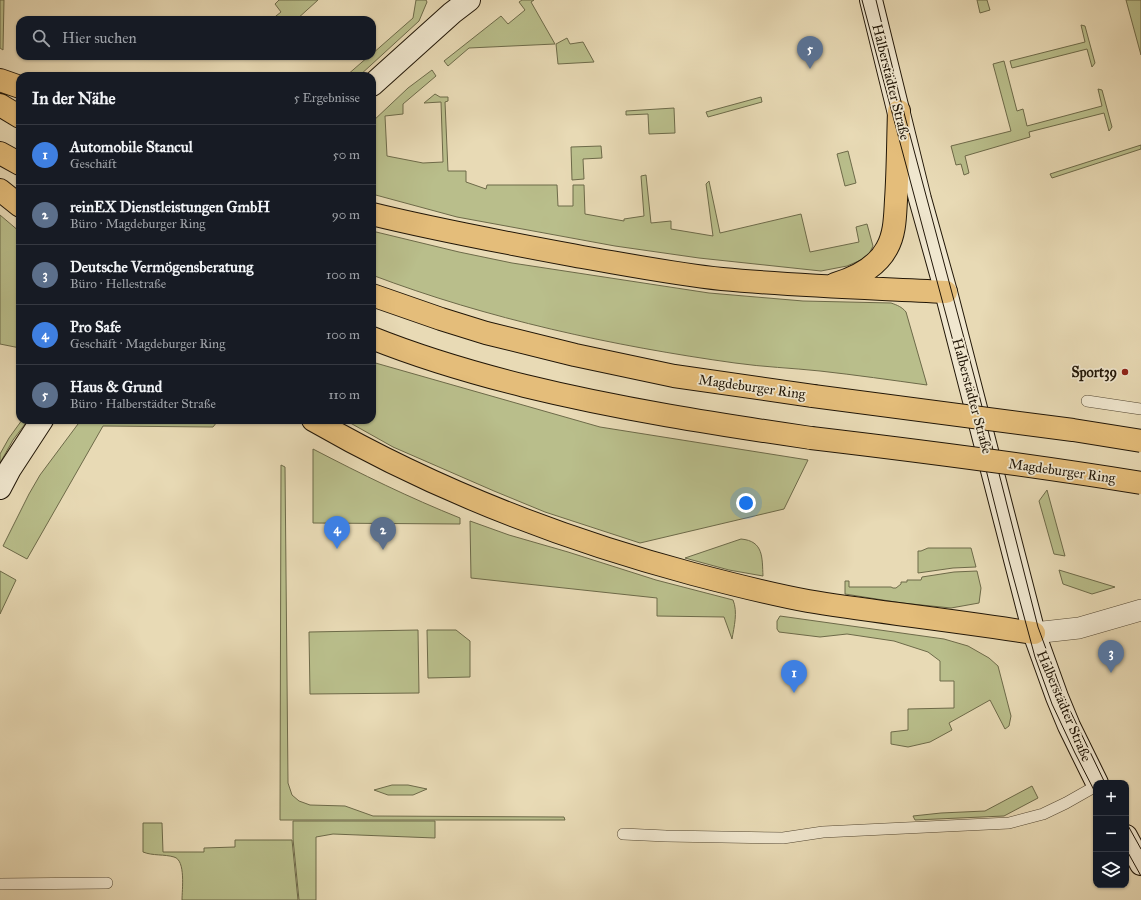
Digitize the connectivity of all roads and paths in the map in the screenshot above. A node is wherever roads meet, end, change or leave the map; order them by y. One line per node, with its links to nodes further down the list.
1 (469, 0): 4 (main road)
2 (871, 0): 7 (main road, Halberstädter Straße)
3 (0, 80): 5 (highway)
4 (376, 81)
5 (16, 86)
6 (0, 105): 8 (highway)
7 (898, 112): 14 (highway); 15 (main road, Halberstädter Straße)
8 (16, 115)
9 (0, 153): 10 (highway)
10 (16, 162)
11 (0, 190): 12 (highway)
12 (16, 203)
13 (376, 215): 14 (highway)
14 (827, 287): 15 (highway)
15 (946, 292): 26 (main road, Halberstädter Straße)
16 (376, 295): 22 (highway, Magdeburger Ring, bridge)
17 (376, 340): 23 (highway, Magdeburger Ring, bridge)
18 (1087, 401): 19 (lane)
19 (1141, 409)
20 (39, 424): 24 (main road)
21 (320, 424): 26 (highway)
22 (1141, 441)
23 (1141, 483)
24 (0, 488)
25 (1141, 610): 26 (street)
26 (1034, 633): 27 (main road, Halberstädter Straße)
27 (1096, 780)
28 (1093, 788): 29 (lane)
29 (624, 834)
30 (1129, 842): 31 (main road)
31 (1141, 864)
32 (0, 884): 33 (lane)
33 (107, 884)

